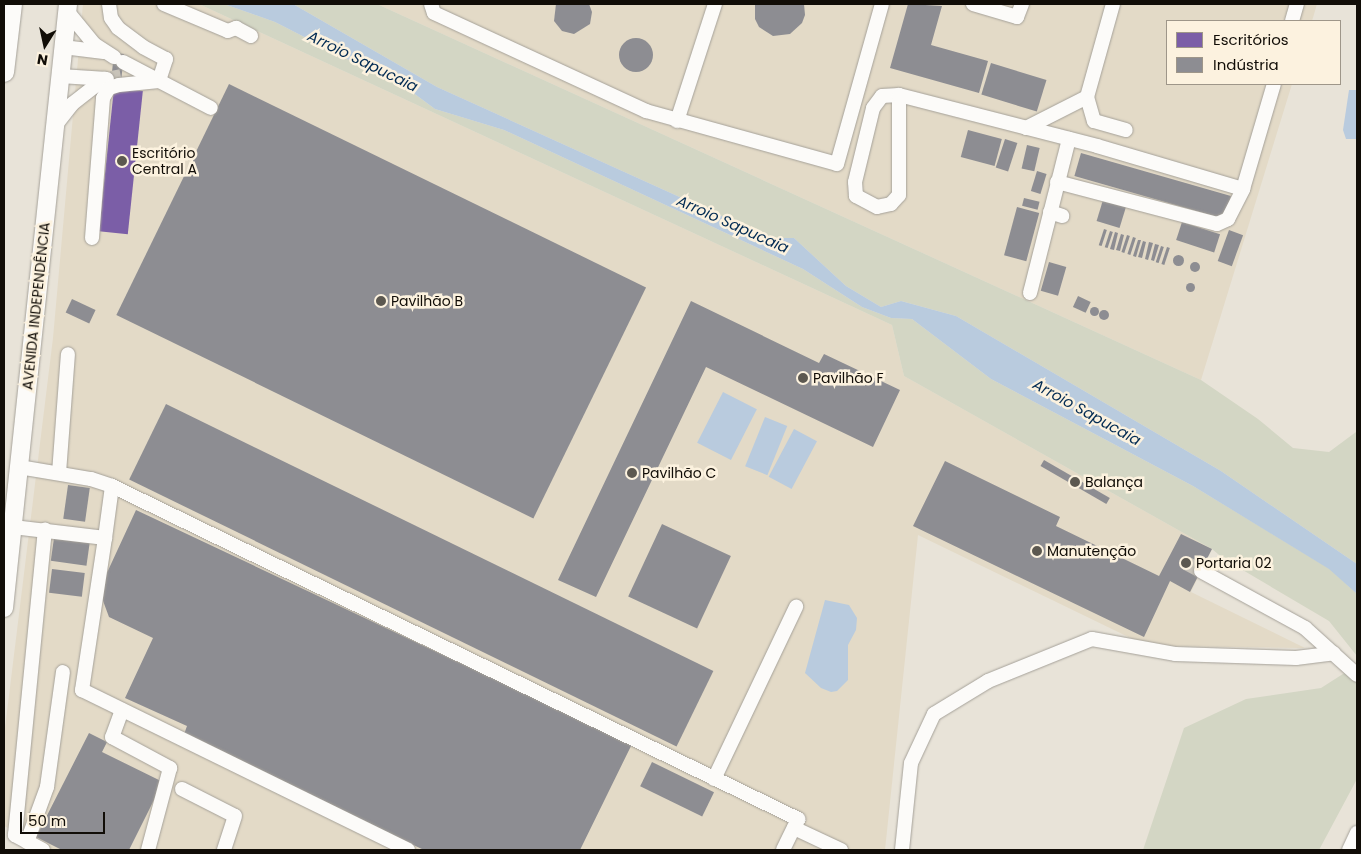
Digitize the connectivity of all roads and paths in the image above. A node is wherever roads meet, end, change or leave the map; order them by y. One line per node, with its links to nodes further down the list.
1 (12, 4): 16 (highway)
2 (109, 4): 18 (street)
3 (164, 4): 13 (street)
4 (431, 4): 23 (street)
5 (715, 4): 23 (street)
6 (882, 4): 23 (street)
7 (973, 4): 8 (street)
8 (1022, 4)
9 (1114, 4): 21 (street)
10 (1297, 4): 12 (street)
11 (68, 7): 14 (main road, AVENIDA INDEPENDÊNCIA); 15 (street)
12 (1292, 20)
13 (251, 36)
14 (63, 47): 15 (street); 17 (main road, AVENIDA INDEPENDÊNCIA)
15 (113, 67): 17 (street); 18 (street); 24 (street)
16 (4, 72)
17 (60, 76): 24 (main road, AVENIDA INDEPENDÊNCIA)
18 (159, 80): 22 (street); 30 (street)
19 (1274, 85): 29 (street)
20 (899, 95): 20 (street); 25 (street)
21 (1088, 97): 25 (street); 26 (street)
22 (211, 108)
23 (677, 122)
24 (54, 126): 33 (main road, AVENIDA INDEPENDÊNCIA)
25 (1026, 128): 27 (street)
26 (1126, 130)
27 (1069, 139): 28 (street); 29 (street)
28 (1057, 182): 29 (street); 31 (street)
29 (1243, 189)
30 (92, 238)
31 (1030, 292)
32 (68, 354): 34 (street)
33 (18, 467): 34 (street); 36 (main road, AVENIDA INDEPENDÊNCIA)
34 (59, 473): 35 (street)
35 (112, 486): 38 (street); 46 (street)
36 (13, 527): 37 (street); 41 (main road, AVENIDA INDEPENDÊNCIA)
37 (45, 529): 38 (street); 50 (street)
38 (105, 538): 45 (street)
39 (1201, 571): 42 (street)
40 (796, 607): 46 (street)
41 (4, 608)
42 (1334, 653): 44 (street); 57 (street)
43 (63, 672): 50 (street)
44 (1357, 675)
45 (122, 710): 52 (street); 54 (street)
46 (714, 779): 48 (street)
47 (182, 789): 53 (street)
48 (794, 828): 55 (street); 56 (street)
49 (1357, 833): 58 (street)
50 (27, 842): 51 (street)
51 (43, 850)
52 (148, 850)
53 (224, 850)
54 (408, 850)
55 (784, 850)
56 (841, 850)
57 (902, 850)
58 (1349, 850)

